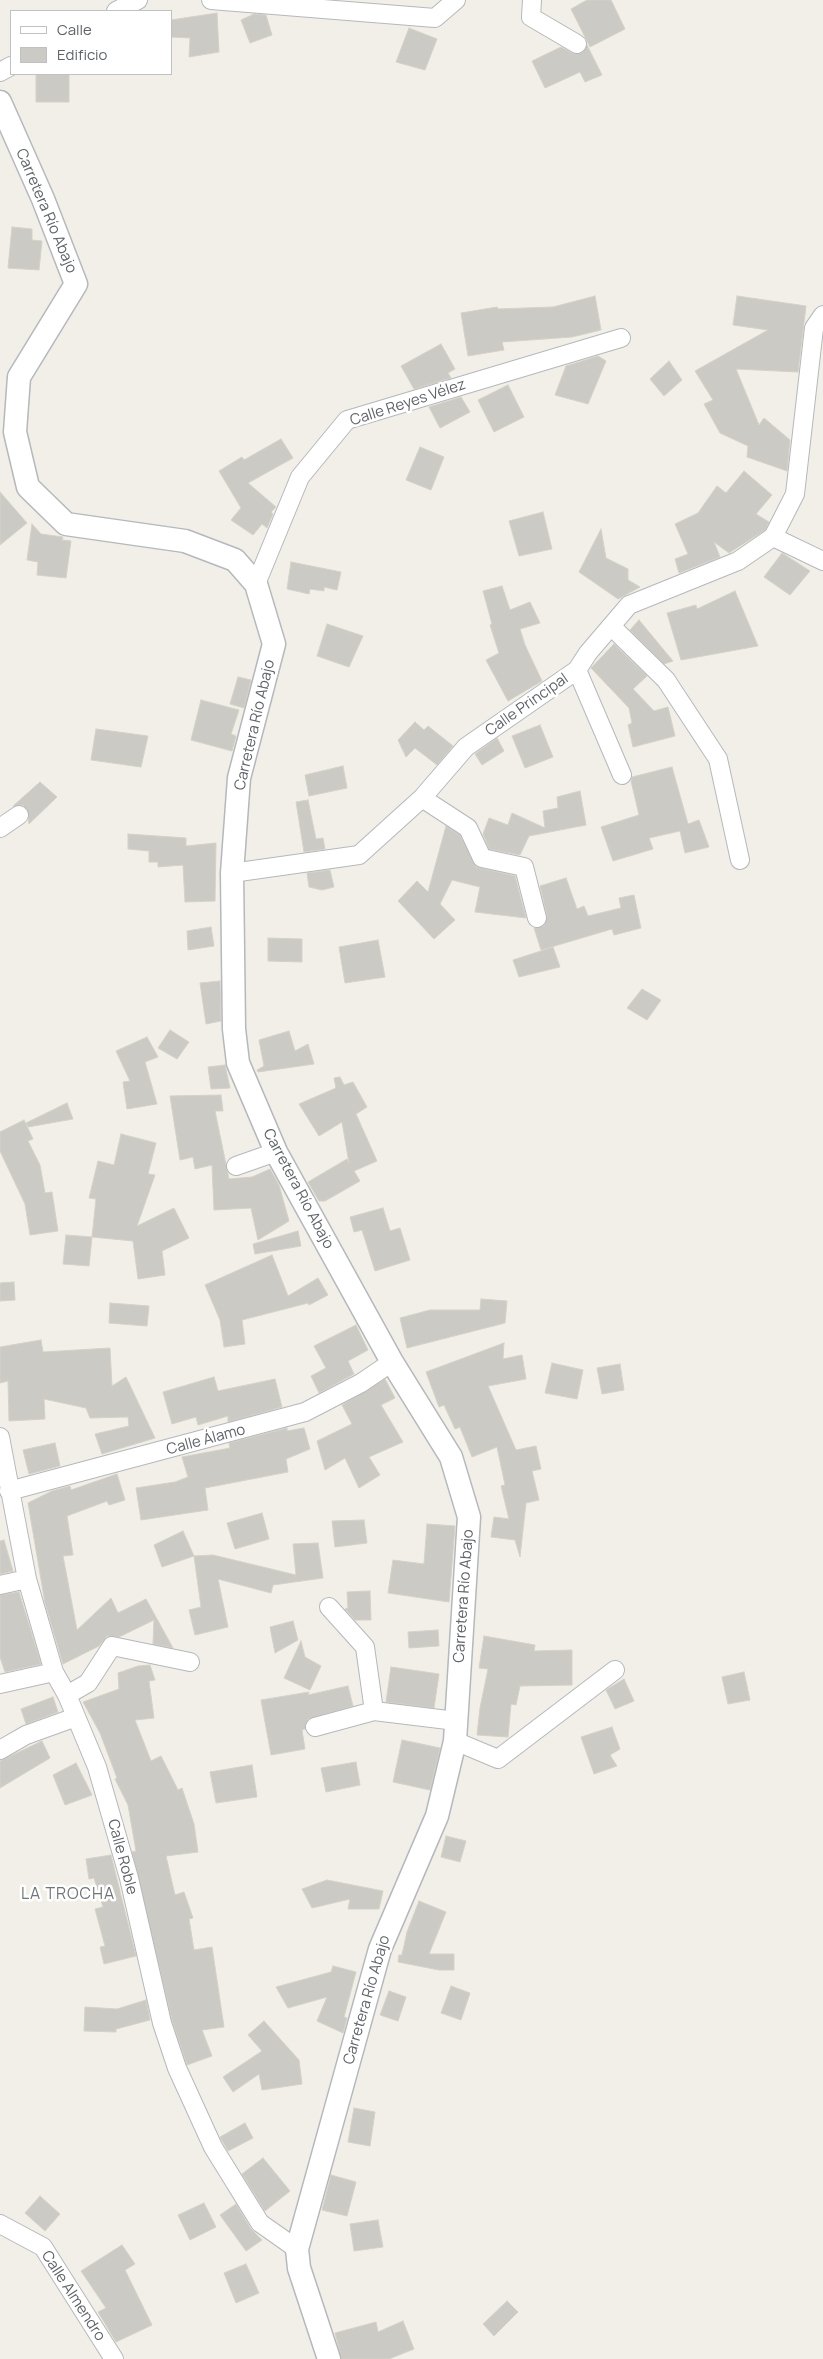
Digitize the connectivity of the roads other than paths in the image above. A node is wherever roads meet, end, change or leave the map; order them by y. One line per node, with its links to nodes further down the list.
1 (138, 0): 5 (street)
2 (211, 0): 3 (street)
3 (456, 0)
4 (532, 0): 6 (street)
5 (118, 10)
6 (577, 44)
7 (1, 110): 12 (street, Carretera Río Abajo)
8 (823, 315): 10 (street, Calle Principal)
9 (621, 338): 12 (street, Calle Reyes Vélez)
10 (773, 536): 11 (street); 13 (street, Calle Principal)
11 (823, 561)
12 (256, 584): 20 (street, Carretera Río Abajo)
13 (612, 626): 14 (street, Calle Principal); 19 (street)
14 (577, 670): 15 (street); 16 (street, Calle Principal)
15 (622, 775)
16 (422, 798): 20 (street, Calle Principal); 21 (street)
17 (19, 815): 18 (street)
18 (0, 828)
19 (740, 860)
20 (232, 873): 22 (street, Carretera Río Abajo)
21 (537, 918)
22 (276, 1152): 23 (street); 24 (street, Carretera Río Abajo)
23 (236, 1166)
24 (392, 1362): 26 (street, Calle Álamo); 38 (street, Carretera Río Abajo)
25 (0, 1437): 26 (street, Calle Roble)
26 (5, 1481): 27 (street, Calle Roble)
27 (27, 1580): 28 (street); 32 (street, Calle Roble)
28 (0, 1585)
29 (329, 1607): 35 (street)
30 (190, 1662): 34 (street)
31 (615, 1670): 38 (street)
32 (54, 1672): 33 (street); 34 (street, Calle Roble)
33 (0, 1684)
34 (67, 1695): 36 (street, Calle Roble)
35 (374, 1711): 37 (street); 38 (street)
36 (76, 1717): 39 (street); 41 (street, Calle Roble)
37 (315, 1727)
38 (455, 1731): 41 (street, Carretera Río Abajo)
39 (0, 1750)
40 (0, 2224): 42 (street, Calle Almendro)
41 (297, 2249): 43 (street, Carretera Río Abajo)
42 (114, 2359)
43 (329, 2359)

